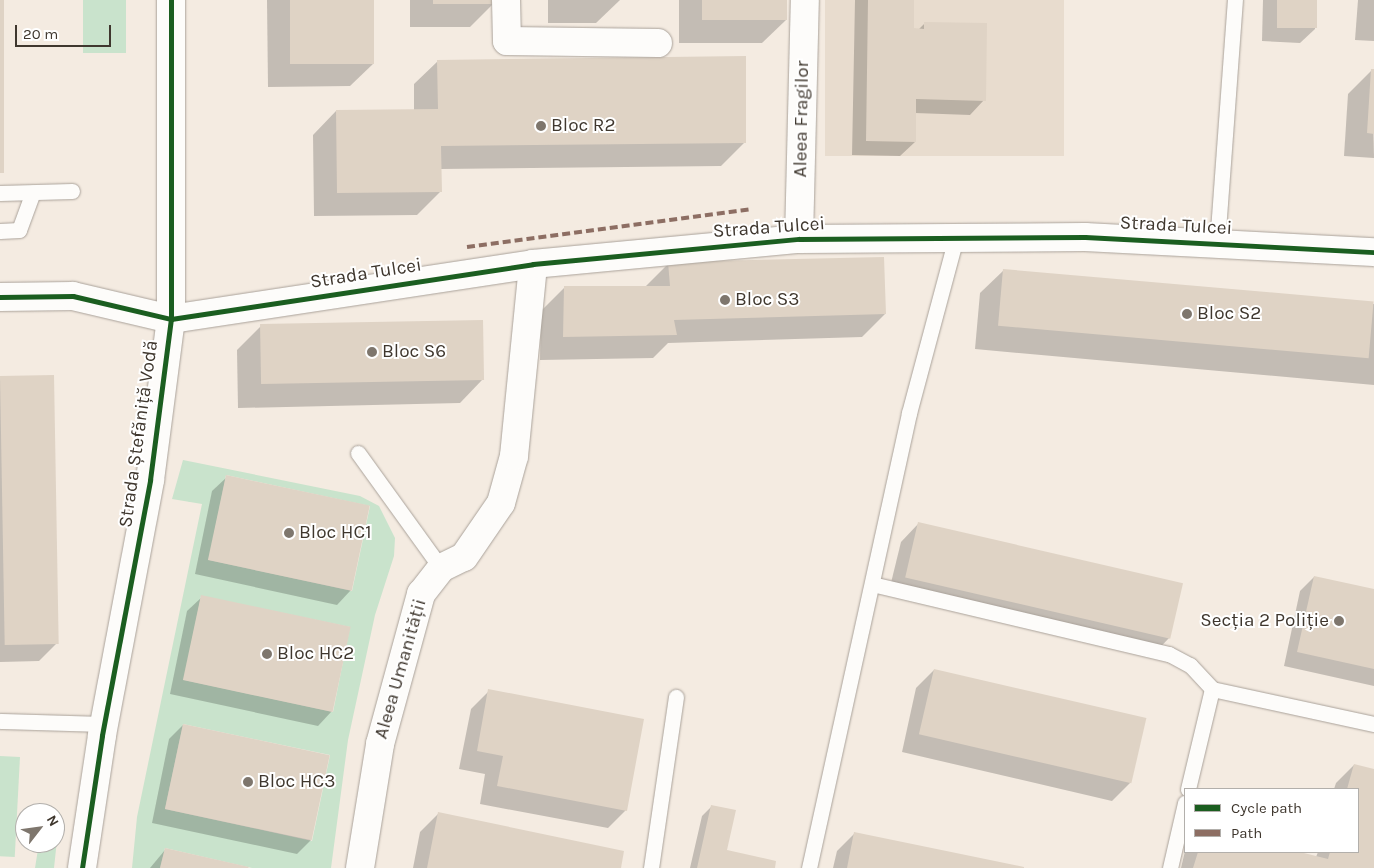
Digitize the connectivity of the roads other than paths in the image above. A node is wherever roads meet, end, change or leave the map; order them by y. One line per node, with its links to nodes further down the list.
1 (171, 0): 16 (street, Strada Ștefăniță Vodă)
2 (506, 0): 5 (street)
3 (805, 0): 11 (street, Aleea Fragilor)
4 (1235, 0): 12 (lane)
5 (658, 44)
6 (72, 191): 7 (lane)
7 (32, 192): 8 (lane); 9 (lane)
8 (0, 193)
9 (0, 231)
10 (956, 237): 11 (street, Strada Tulcei); 12 (street, Strada Tulcei); 19 (lane)
11 (799, 239): 14 (street, Strada Tulcei)
12 (1217, 244): 13 (street, Strada Tulcei)
13 (1374, 252)
14 (533, 264): 16 (street, Strada Tulcei); 18 (street, Aleea Umanității)
15 (0, 297): 16 (street)
16 (171, 319): 23 (street, Strada Ștefăniță Vodă)
17 (358, 453): 18 (lane)
18 (441, 568): 28 (street, Aleea Umanității)
19 (872, 584): 20 (lane); 30 (lane)
20 (1212, 689): 24 (lane); 25 (lane)
21 (676, 697): 29 (lane)
22 (0, 721): 23 (lane)
23 (104, 724): 27 (street, Strada Ștefăniță Vodă)
24 (1374, 724)
25 (1188, 788)
26 (1184, 807): 31 (lane)
27 (82, 868)
28 (360, 868)
29 (651, 868)
30 (808, 868)
31 (1170, 868)

